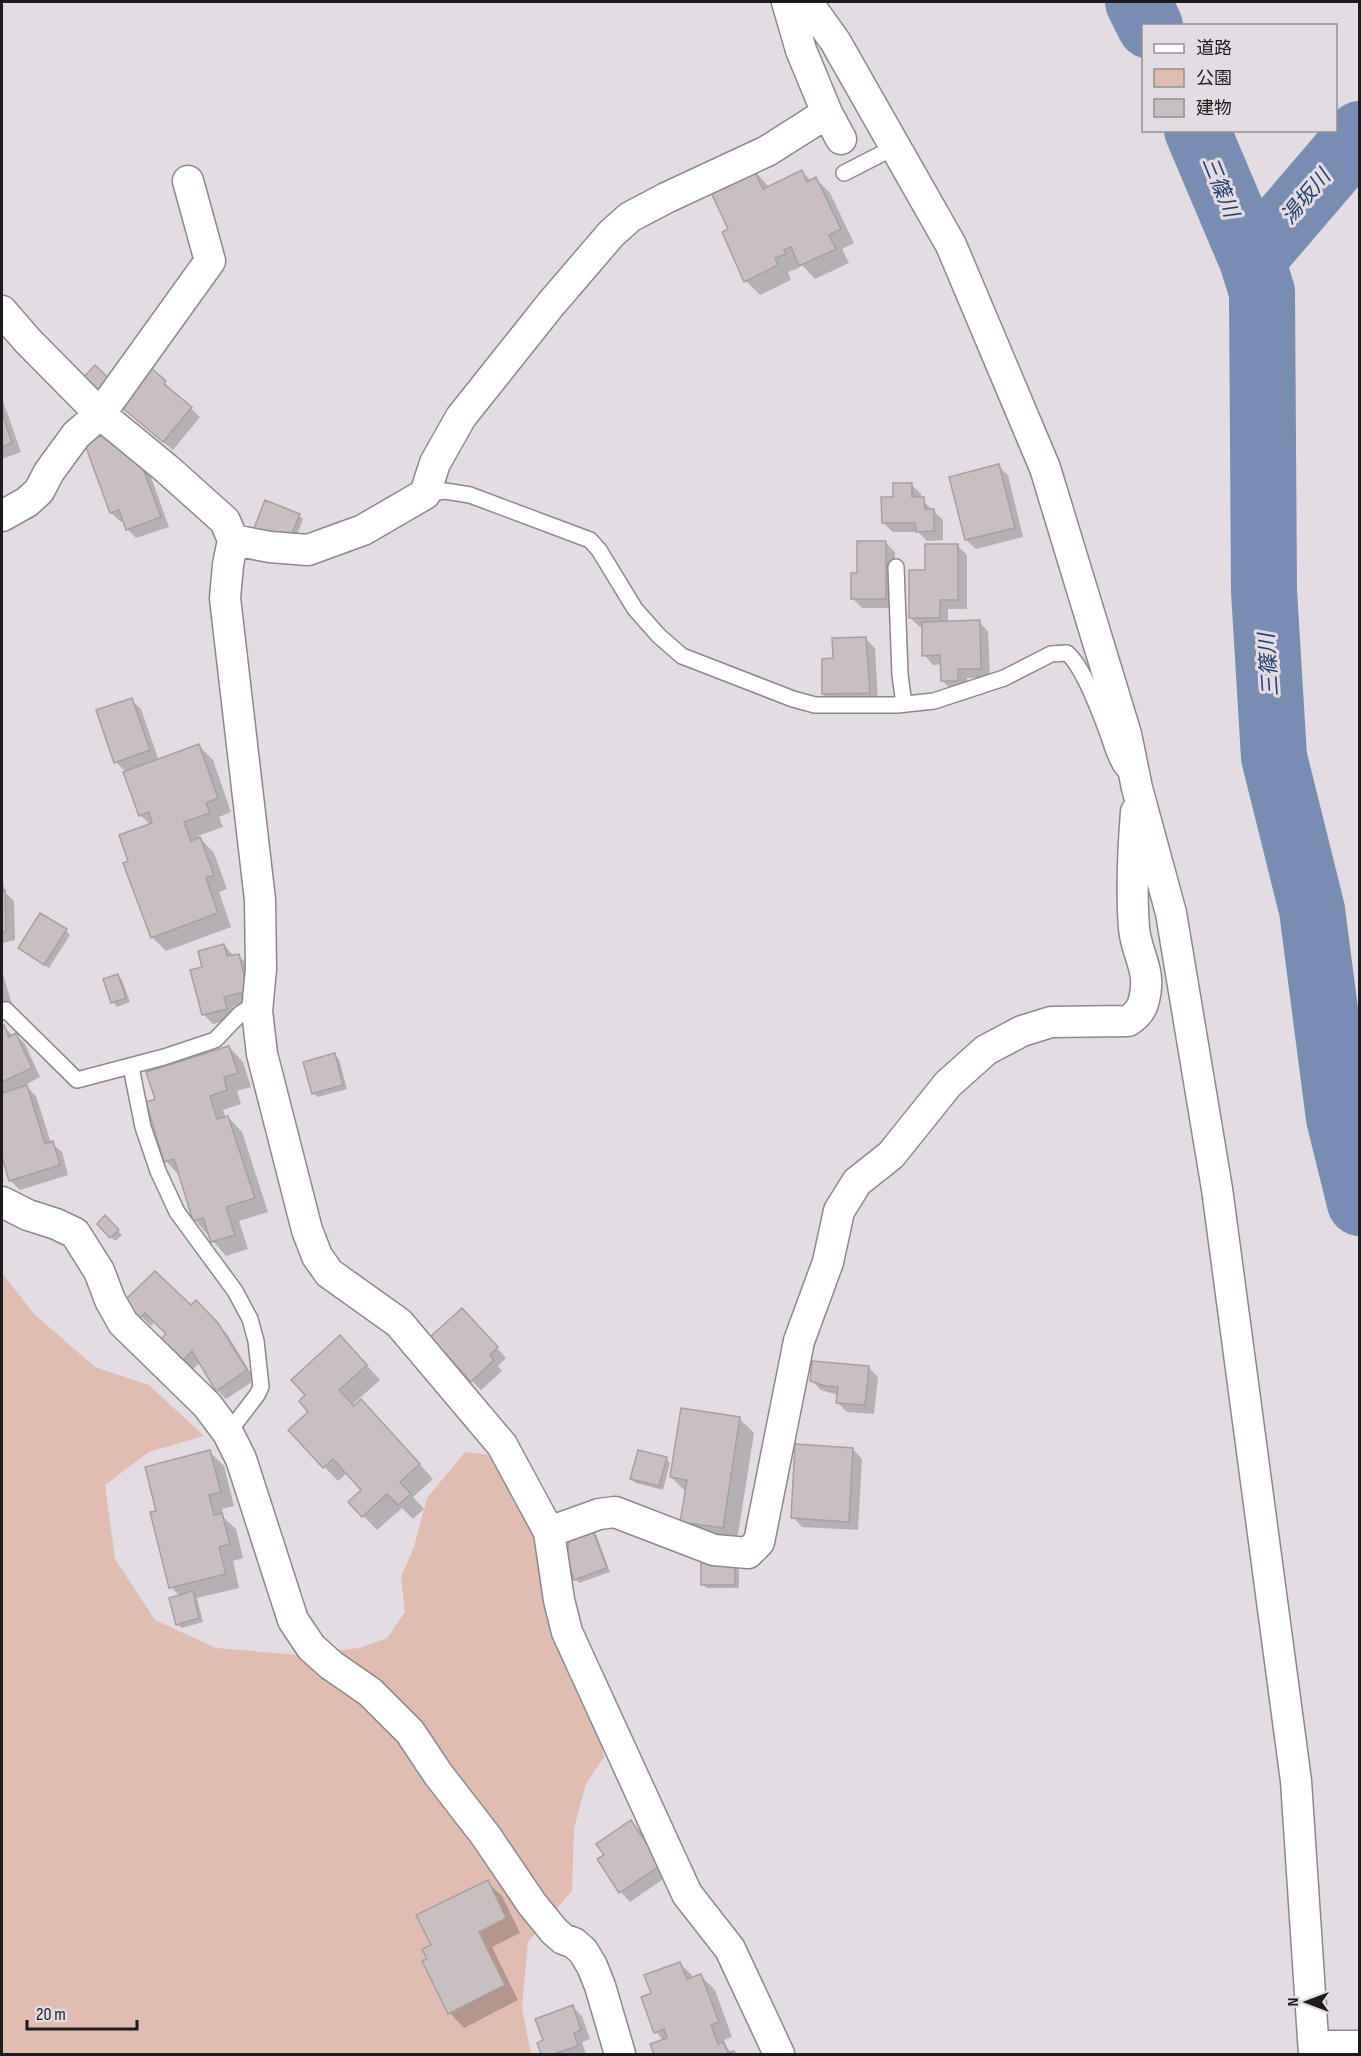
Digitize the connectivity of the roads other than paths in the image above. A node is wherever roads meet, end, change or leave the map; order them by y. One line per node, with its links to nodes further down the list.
1 (787, 2): 3 (street)
2 (807, 2): 5 (street)
3 (827, 112): 4 (street); 10 (street)
4 (841, 139)
5 (895, 147): 6 (lane); 15 (street)
6 (844, 173)
7 (188, 181): 9 (street)
8 (2, 311): 9 (street)
9 (100, 414): 11 (street); 12 (street)
10 (425, 494): 12 (street); 14 (lane)
11 (2, 516)
12 (233, 540): 16 (street)
13 (896, 567): 14 (lane)
14 (904, 704): 15 (lane)
15 (1137, 788): 21 (street); 23 (street)
16 (258, 1003): 18 (lane); 21 (street)
17 (2, 1012): 18 (lane)
18 (131, 1067): 20 (lane)
19 (2, 1202): 20 (street)
20 (228, 1433): 24 (street)
21 (549, 1532): 25 (street)
22 (1359, 2046): 23 (street)
23 (1319, 2049)
24 (620, 2055)
25 (779, 2055)

